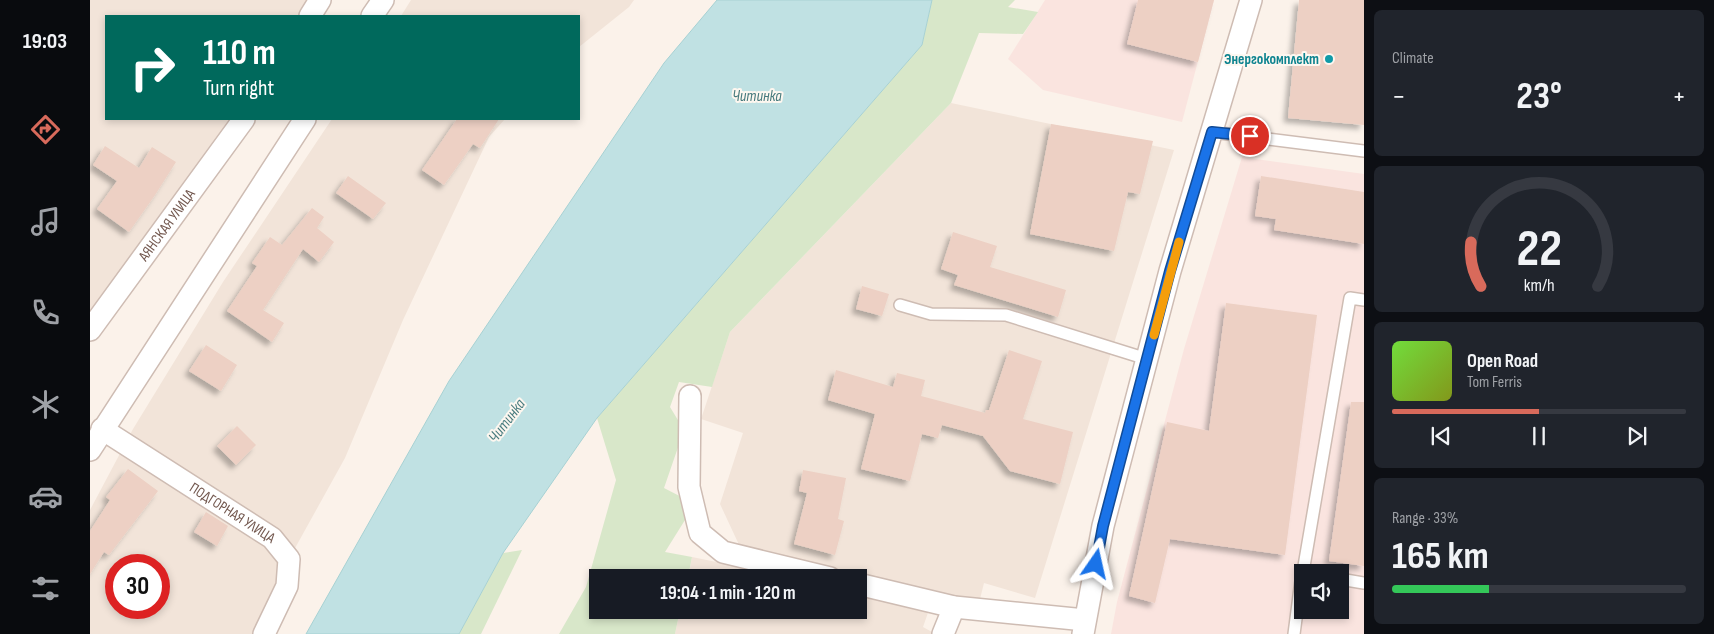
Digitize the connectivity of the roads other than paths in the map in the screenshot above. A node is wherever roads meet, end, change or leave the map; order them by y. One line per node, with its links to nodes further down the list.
1 (320, 0): 4 (street)
2 (383, 0): 5 (street)
3 (1251, 0): 8 (street)
4 (311, 15)
5 (373, 15)
6 (243, 120): 12 (street, АЯНСКАЯ УЛИЦА)
7 (304, 120): 15 (street)
8 (1212, 132): 9 (lane); 13 (street)
9 (1364, 151)
10 (1364, 300): 17 (lane)
11 (900, 304): 13 (lane)
12 (90, 330)
13 (1147, 359): 24 (street)
14 (690, 396): 18 (street)
15 (102, 429): 16 (street); 25 (street, ПОДГОРНАЯ УЛИЦА)
16 (90, 450)
17 (1304, 564)
18 (793, 569)
19 (1349, 581): 20 (lane)
20 (1363, 583)
21 (867, 586): 22 (street)
22 (954, 607): 24 (street); 26 (street)
23 (1296, 619): 27 (lane)
24 (1084, 627)
25 (264, 634)
26 (943, 634)
27 (1294, 634)

